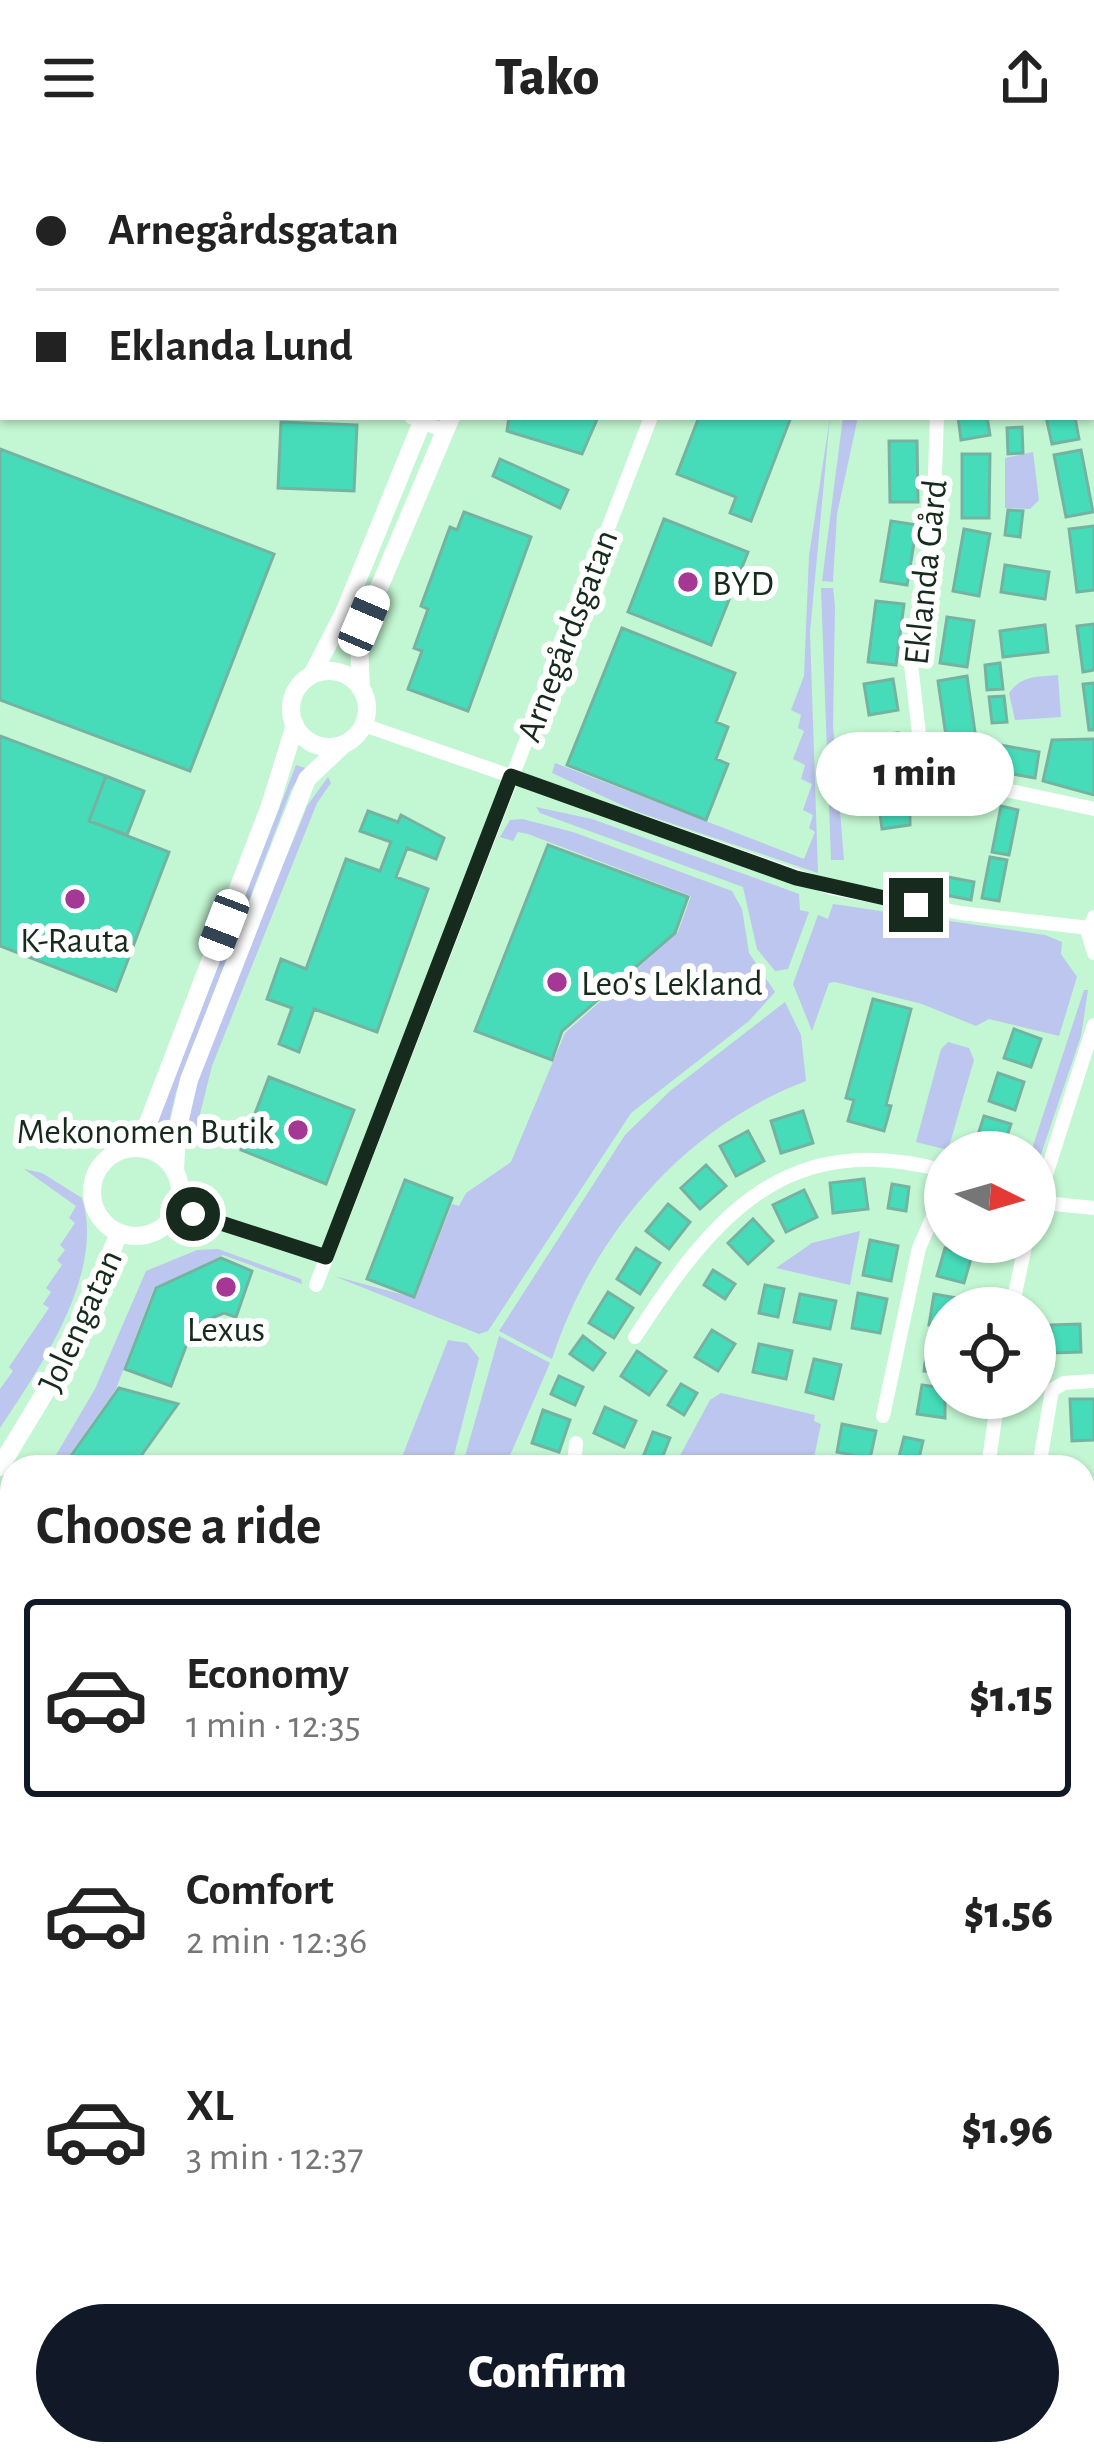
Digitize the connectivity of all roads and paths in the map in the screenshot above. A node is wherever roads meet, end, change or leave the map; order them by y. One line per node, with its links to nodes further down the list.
1 (419, 420): 5 (street)
2 (650, 420): 10 (street, Arnegårdsgatan)
3 (937, 420): 11 (street, Eklanda Gård)
4 (448, 424): 6 (street)
5 (312, 675): 6 (street); 7 (street)
6 (361, 688): 8 (street)
7 (295, 725): 9 (street); 16 (street)
8 (364, 725): 9 (street); 10 (street)
9 (344, 744): 18 (street)
10 (511, 776): 12 (street); 24 (street, Arnegårdsgatan)
11 (1094, 809)
12 (1092, 923): 13 (street)
13 (1094, 953)
14 (1094, 1025): 15 (street)
15 (1056, 1142)
16 (130, 1148): 18 (street); 22 (street)
17 (924, 1165): 26 (street)
18 (175, 1171): 21 (street)
19 (1056, 1205): 20 (street)
20 (1094, 1208)
21 (177, 1209): 22 (street); 24 (street)
22 (119, 1233): 31 (street, Jolengatan)
23 (924, 1237): 28 (street)
24 (326, 1257): 25 (street, Arnegårdsgatan)
25 (316, 1285)
26 (635, 1337)
27 (1094, 1381): 34 (street)
28 (883, 1415)
29 (995, 1419): 33 (street)
30 (576, 1443): 32 (street)
31 (7, 1455)
32 (575, 1455)
33 (990, 1455)
34 (1041, 1455)

